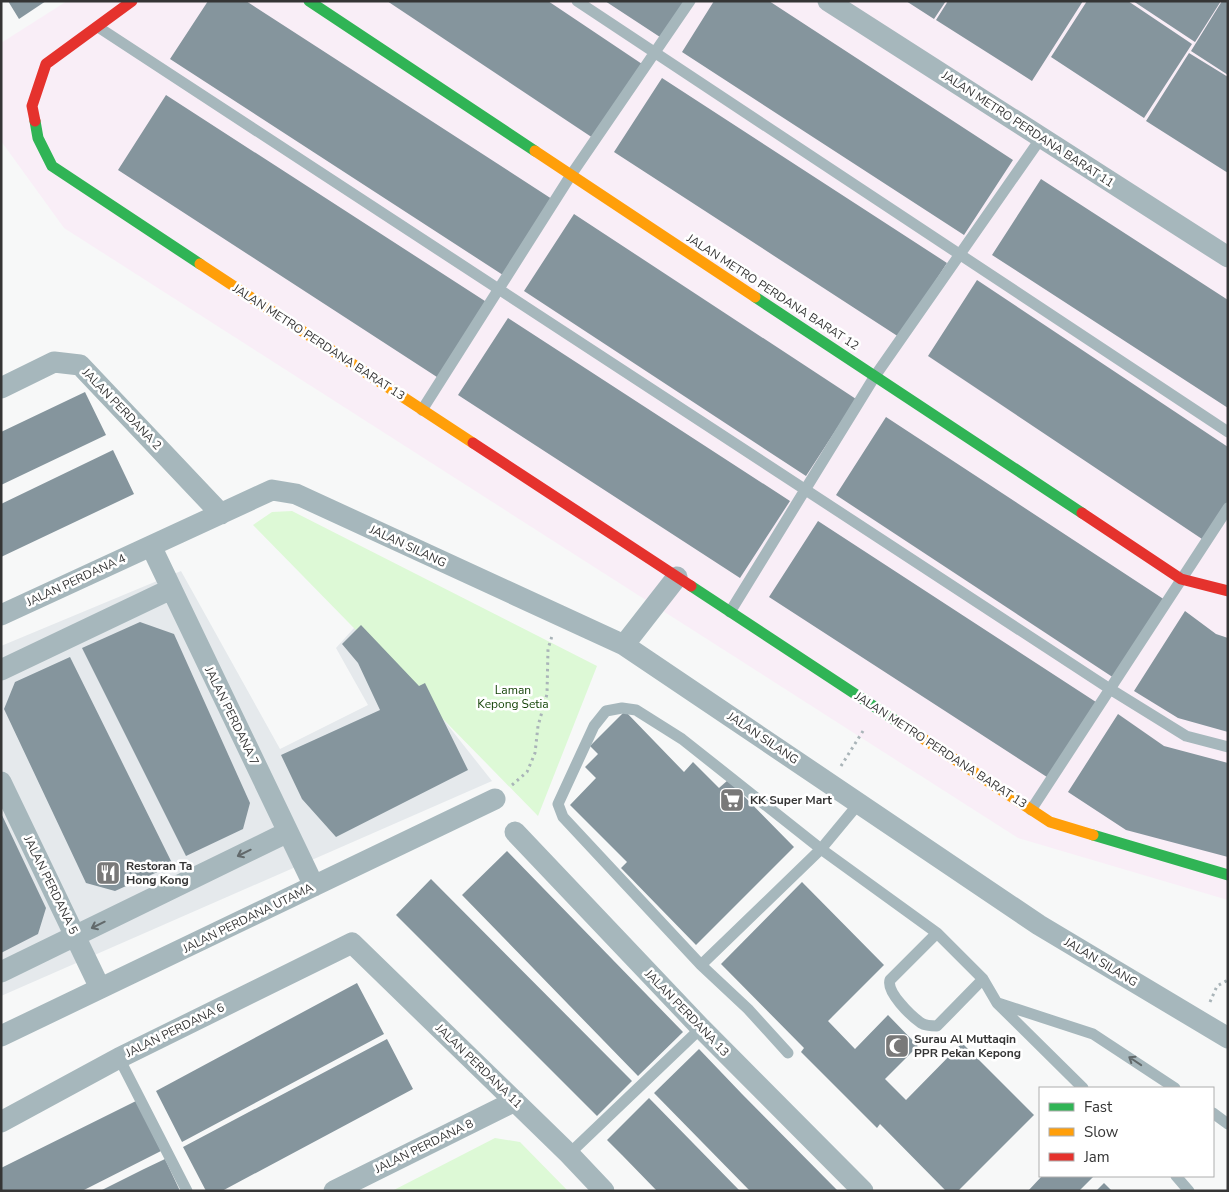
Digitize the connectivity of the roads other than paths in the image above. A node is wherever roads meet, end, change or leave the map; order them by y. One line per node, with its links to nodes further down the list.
1 (132, 1): 6 (street)
2 (308, 1): 9 (street, JALAN METRO PERDANA BARAT 12)
3 (577, 1): 7 (lane)
4 (690, 1): 7 (lane)
5 (828, 1): 8 (street, JALAN METRO PERDANA BARAT 11)
6 (96, 26): 12 (lane); 15 (street, JALAN METRO PERDANA BARAT 13)
7 (655, 54): 9 (lane); 10 (lane)
8 (1041, 138): 10 (lane); 11 (street, JALAN METRO PERDANA BARAT 11)
9 (571, 175): 12 (lane); 13 (street, JALAN METRO PERDANA BARAT 12)
10 (961, 254): 13 (lane); 16 (lane)
11 (1228, 258)
12 (498, 290): 15 (lane); 18 (lane)
13 (875, 376): 18 (lane); 23 (street, JALAN METRO PERDANA BARAT 12)
14 (1, 388): 20 (street, JALAN PERDANA 2)
15 (422, 410): 22 (street, JALAN METRO PERDANA BARAT 13)
16 (1228, 432)
17 (272, 490): 20 (street, JALAN PERDANA 4); 28 (street, JALAN SILANG)
18 (804, 490): 26 (lane); 30 (lane)
19 (1228, 508): 23 (lane)
20 (222, 514): 21 (street, JALAN PERDANA 4)
21 (151, 546): 24 (street, JALAN PERDANA 7); 27 (street, JALAN PERDANA 4)
22 (677, 577): 26 (street, JALAN METRO PERDANA BARAT 13); 28 (street)
23 (1181, 579): 25 (street, JALAN METRO PERDANA BARAT 12); 30 (lane)
24 (171, 589): 29 (street); 36 (street, JALAN PERDANA 7)
25 (1228, 591)
26 (730, 612): 35 (street, JALAN METRO PERDANA BARAT 13)
27 (1, 615)
28 (624, 645): 34 (street, JALAN SILANG)
29 (1, 670)
30 (1110, 689): 31 (lane); 35 (lane)
31 (1228, 747)
32 (1, 782): 42 (street, JALAN PERDANA 5)
33 (495, 799): 40 (street, JALAN PERDANA UTAMA)
34 (860, 802): 38 (lane); 51 (street, JALAN SILANG)
35 (1031, 810): 39 (street, JALAN METRO PERDANA BARAT 13)
36 (288, 832): 40 (street, JALAN PERDANA 7); 42 (street, one-way to 42)
37 (515, 832): 49 (street, JALAN PERDANA 13)
38 (821, 849): 41 (lane); 44 (lane); 44 (lane)
39 (1228, 875)
40 (314, 886): 47 (street, JALAN PERDANA UTAMA)
41 (937, 932): 46 (lane); 46 (lane)
42 (75, 936): 45 (street); 47 (street, JALAN PERDANA 5)
43 (352, 943): 53 (street, JALAN PERDANA 6); 56 (street, JALAN PERDANA 11)
44 (701, 965): 52 (lane)
45 (1, 972)
46 (983, 979): 48 (lane)
47 (100, 988): 50 (street, JALAN PERDANA UTAMA)
48 (997, 1003): 54 (lane); 55 (lane, one-way to 48)
49 (701, 1028): 60 (lane); 65 (street, JALAN PERDANA 13)
50 (1, 1036)
51 (1228, 1038)
52 (788, 1053)
53 (119, 1058): 58 (street, JALAN PERDANA 6); 62 (lane)
54 (1082, 1087)
55 (1173, 1087)
56 (515, 1102): 60 (street, JALAN PERDANA 11); 63 (street, JALAN PERDANA 8)
57 (1214, 1114): 59 (lane)
58 (1, 1122)
59 (1228, 1124)
60 (569, 1154): 64 (street, JALAN PERDANA 11)
61 (1177, 1177): 66 (lane)
62 (188, 1191)
63 (334, 1191)
64 (604, 1191)
65 (863, 1191)
66 (1189, 1191)

